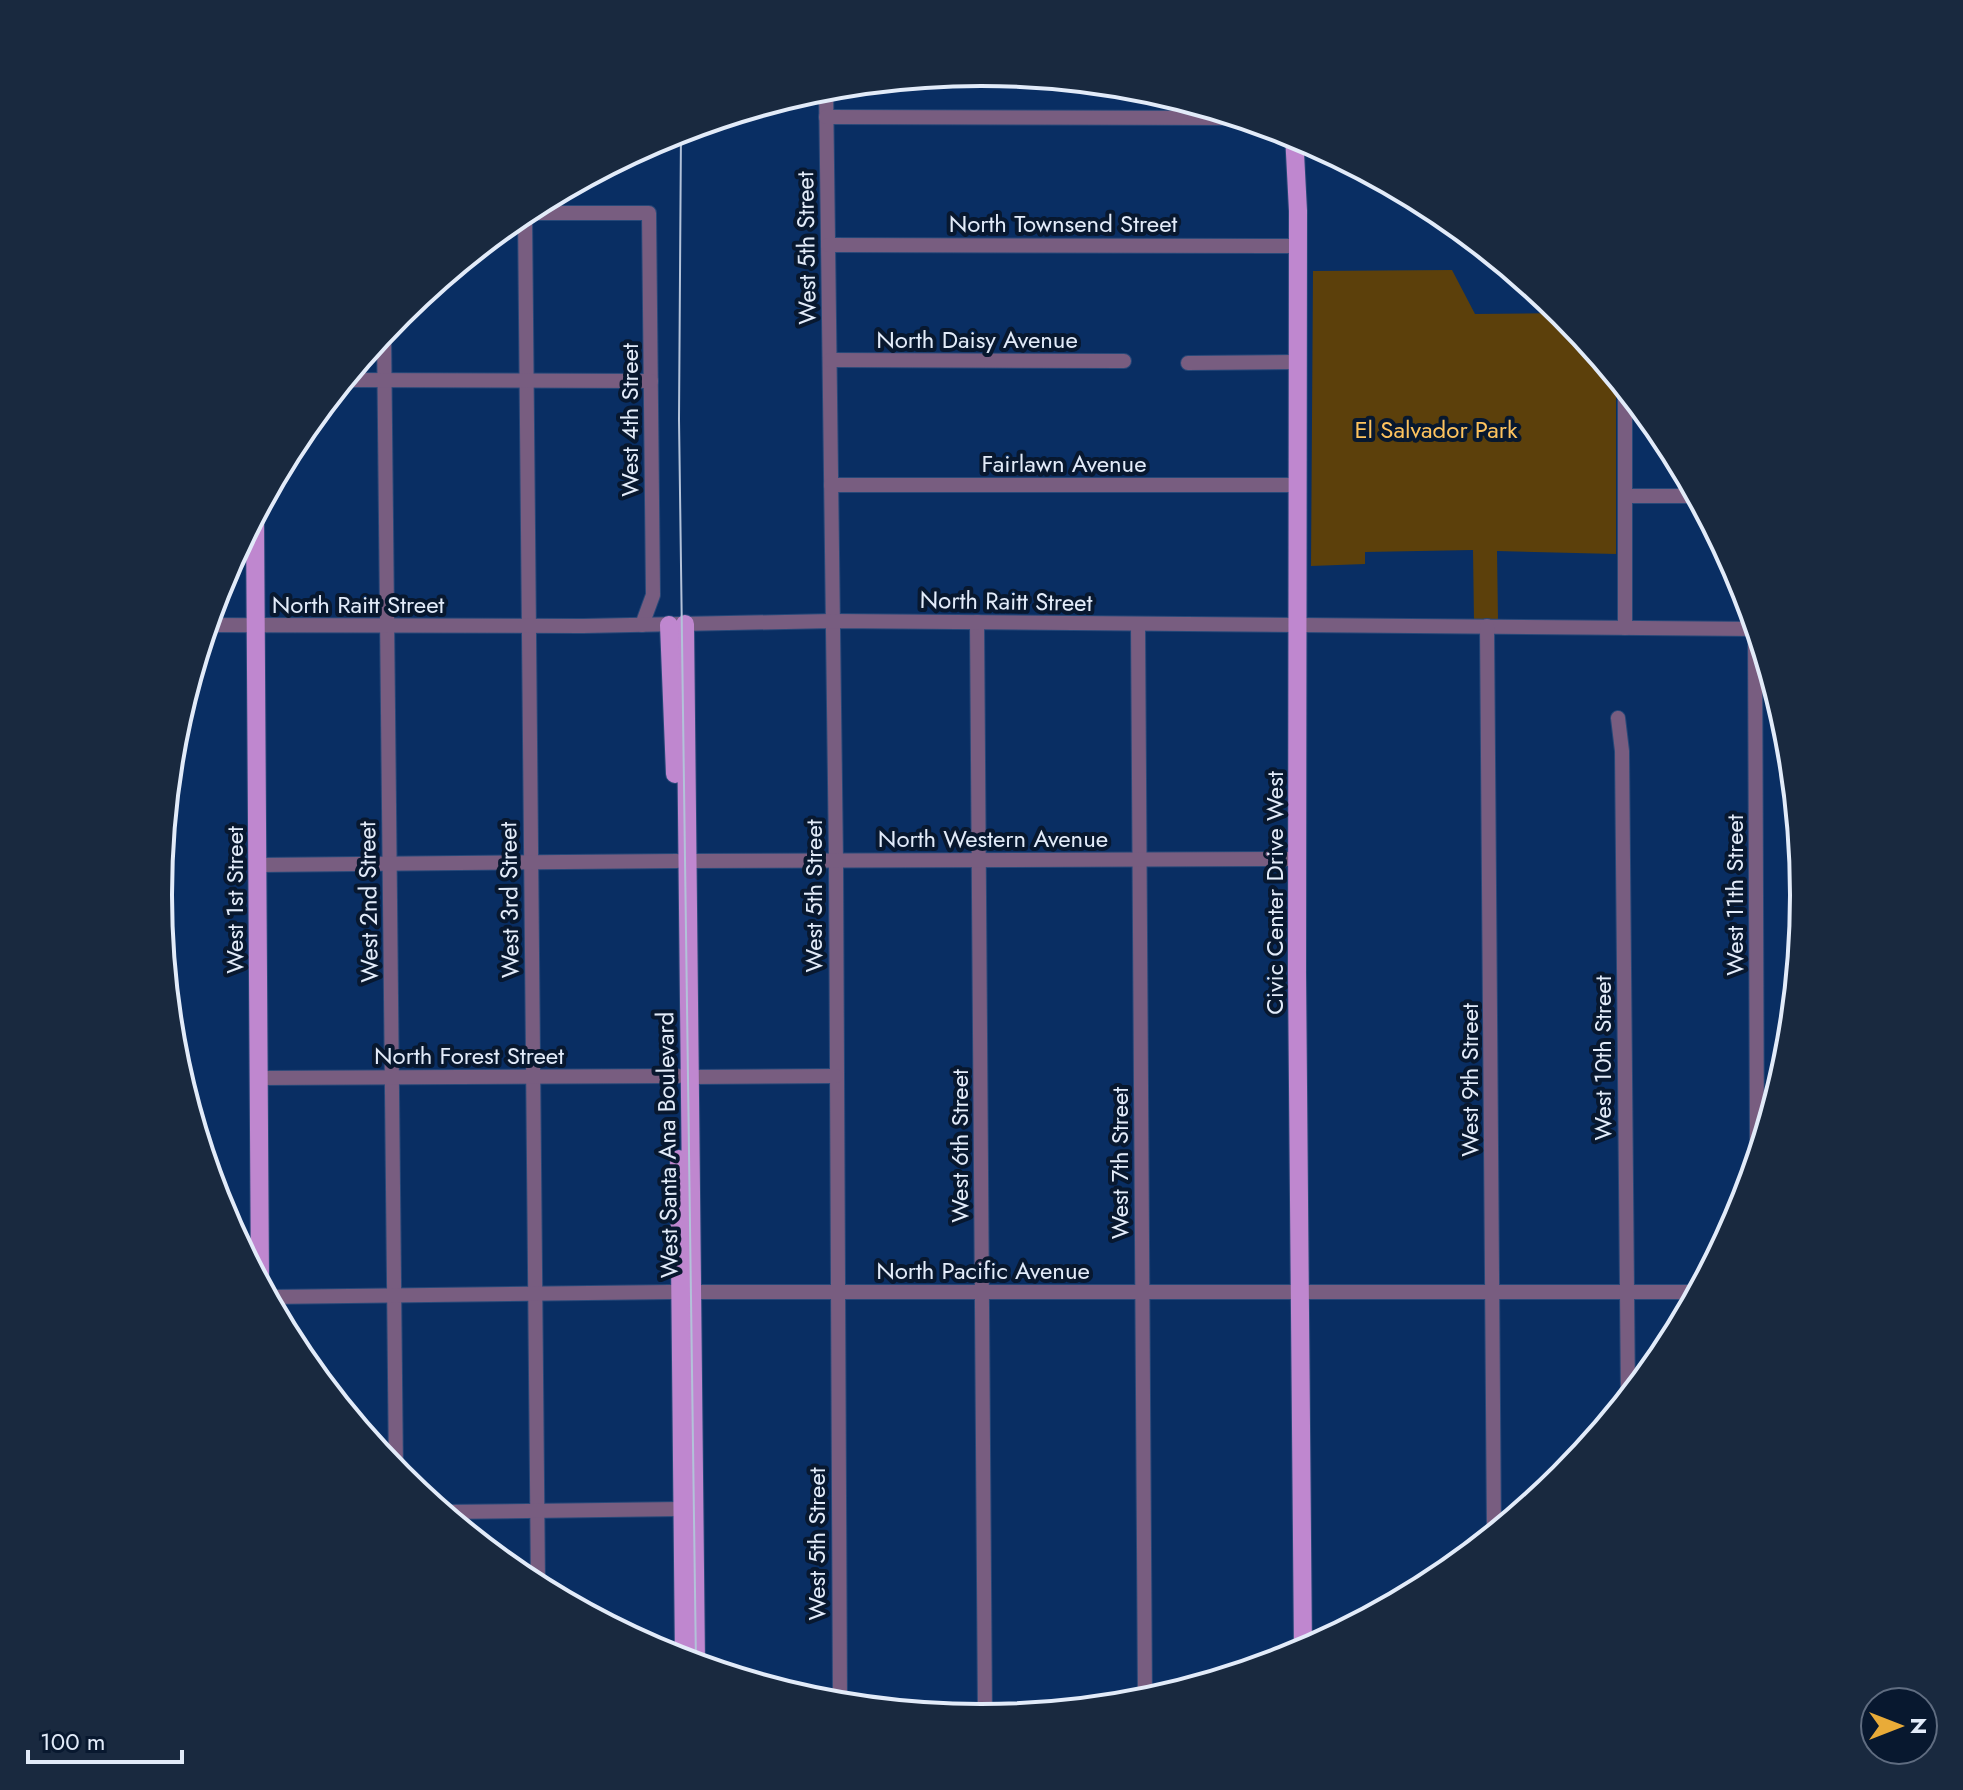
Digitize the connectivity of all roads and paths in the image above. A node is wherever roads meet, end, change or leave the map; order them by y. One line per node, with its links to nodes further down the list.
1 (826, 102): 2 (street, West 5th Street)
2 (826, 117): 3 (street); 7 (street, West 5th Street)
3 (1204, 118)
4 (1295, 150): 8 (main road, Civic Center Drive West)
5 (546, 213): 17 (street, West 4th Street)
6 (523, 228): 16 (street, West 3rd Street)
7 (828, 245): 8 (street, North Townsend Street); 10 (street, West 5th Street)
8 (1298, 246): 12 (main road, Civic Center Drive West)
9 (384, 350): 15 (street, West 2nd Street)
10 (830, 360): 11 (street, North Daisy Avenue); 19 (street, West 5th Street)
11 (1124, 361)
12 (1297, 362): 13 (street); 20 (main road, Civic Center Drive West)
13 (1188, 363)
14 (359, 380): 15 (street)
15 (385, 380): 16 (street); 29 (street, West 2nd Street)
16 (526, 380): 17 (street); 33 (street, West 3rd Street)
17 (651, 381): 30 (street, West 4th Street)
18 (1625, 406): 21 (street)
19 (831, 485): 20 (street, Fairlawn Avenue); 24 (street, West 5th Street)
20 (1297, 485): 27 (main road, Civic Center Drive West)
21 (1625, 496): 22 (street); 35 (street)
22 (1685, 496)
23 (255, 539): 32 (main road, West 1st Street)
24 (832, 621): 25 (street, North Raitt Street); 31 (street, North Raitt Street); 42 (street, West 5th Street)
25 (977, 622): 26 (street, North Raitt Street); 43 (street, West 6th Street)
26 (1138, 624): 27 (street, North Raitt Street); 39 (street, West 7th Street)
27 (1297, 624): 34 (street, North Raitt Street); 40 (main road, Civic Center Drive West)
28 (219, 625): 32 (street, North Raitt Street)
29 (388, 625): 32 (street, North Raitt Street); 33 (street, North Raitt Street); 44 (street, West 2nd Street)
30 (642, 625): 31 (street, North Raitt Street); 33 (street, North Raitt Street)
31 (677, 625): 41 (main road, West Santa Ana Boulevard)
32 (256, 626): 46 (main road, West 1st Street)
33 (529, 626): 45 (street, West 3rd Street)
34 (1487, 626): 35 (street, North Raitt Street); 54 (street, West 9th Street)
35 (1625, 628): 36 (street, North Raitt Street)
36 (1746, 629)
37 (1756, 662): 52 (street, West 11th Street)
38 (1618, 718): 57 (street, West 10th Street)
39 (1139, 859): 40 (street, North Western Avenue); 43 (street, North Western Avenue); 55 (street, West 7th Street)
40 (1298, 859): 56 (main road, Civic Center Drive West)
41 (682, 861): 42 (street, North Western Avenue); 45 (street, North Western Avenue); 47 (main road, West Santa Ana Boulevard)
42 (836, 861): 43 (street, North Western Avenue); 48 (street, West 5th Street)
43 (979, 861): 59 (street, West 6th Street)
44 (390, 863): 45 (street, North Western Avenue); 46 (street, North Western Avenue); 51 (street, West 2nd Street)
45 (531, 864): 49 (street, West 3rd Street)
46 (257, 865): 50 (main road, West 1st Street)
47 (685, 1076): 48 (street, North Forest Street); 49 (street, North Forest Street); 58 (main road, West Santa Ana Boulevard)
48 (836, 1076): 61 (street, West 5th Street)
49 (533, 1077): 51 (street, North Forest Street); 62 (street, West 3rd Street)
50 (259, 1078): 51 (street, North Forest Street); 53 (main road, West 1st Street)
51 (392, 1078): 63 (street, West 2nd Street)
52 (1757, 1125)
53 (260, 1260)
54 (1492, 1290): 56 (street, North Pacific Avenue); 57 (street, North Pacific Avenue); 70 (street, West 9th Street)
55 (1142, 1291): 56 (street, North Pacific Avenue); 59 (street, North Pacific Avenue); 75 (street, West 7th Street)
56 (1301, 1291): 72 (main road, Civic Center Drive West)
57 (1626, 1291): 60 (street, North Pacific Avenue); 65 (street, West 10th Street)
58 (686, 1292): 61 (street, North Pacific Avenue); 62 (street, North Pacific Avenue); 67 (main road, West Santa Ana Boulevard); 74 (main road, West Santa Ana Boulevard)
59 (982, 1292): 61 (street, North Pacific Avenue); 77 (street, West 6th Street)
60 (1686, 1292)
61 (837, 1293): 76 (street, West 5th Street)
62 (535, 1295): 63 (street, North Pacific Avenue); 68 (street, West 3rd Street)
63 (394, 1296): 64 (street, North Pacific Avenue); 66 (street, West 2nd Street)
64 (280, 1297)
65 (1628, 1381)
66 (396, 1453)
67 (682, 1509): 68 (street); 73 (main road, West Santa Ana Boulevard)
68 (537, 1511): 69 (street); 71 (street, West 3rd Street)
69 (459, 1512)
70 (1494, 1521)
71 (538, 1572)
72 (1303, 1637)
73 (684, 1647)
74 (696, 1651)
75 (1145, 1687)
76 (840, 1691)
77 (985, 1704)

